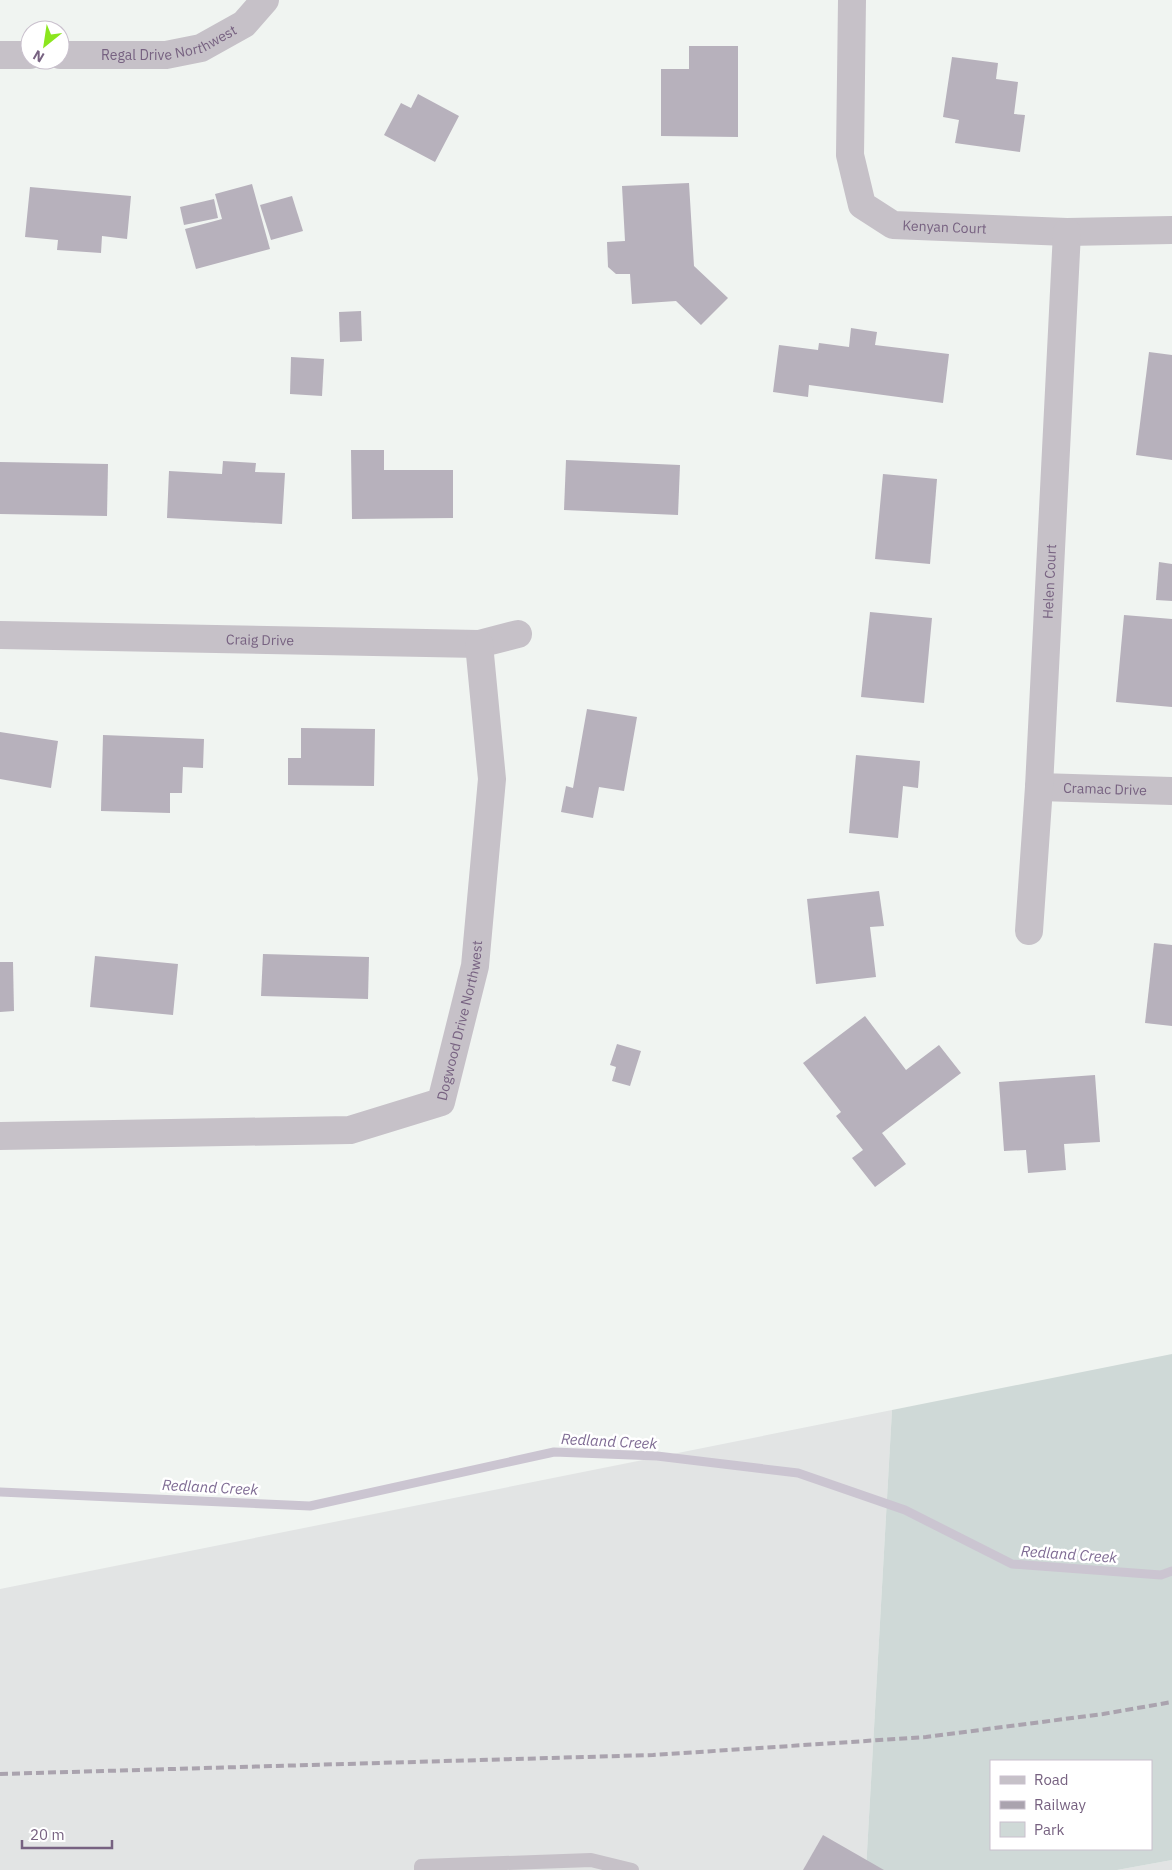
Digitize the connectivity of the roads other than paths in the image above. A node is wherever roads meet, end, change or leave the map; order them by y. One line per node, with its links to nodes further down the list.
1 (265, 0): 5 (street, Regal Drive Northwest)
2 (852, 0): 7 (street, Kenyan Court)
3 (0, 55): 4 (street)
4 (20, 55)
5 (70, 55)
6 (1172, 230): 7 (street, Kenyan Court)
7 (1067, 232): 11 (street, Helen Court)
8 (518, 634): 10 (street, Craig Drive)
9 (0, 635): 10 (street, Craig Drive)
10 (479, 644): 14 (street, Dogwood Drive Northwest)
11 (1039, 786): 12 (street, Cramac Drive); 13 (street, Helen Court)
12 (1172, 791)
13 (1029, 931)
14 (0, 1136)
15 (489, 1867): 16 (lane); 17 (lane)
16 (421, 1868)
17 (632, 1870)

